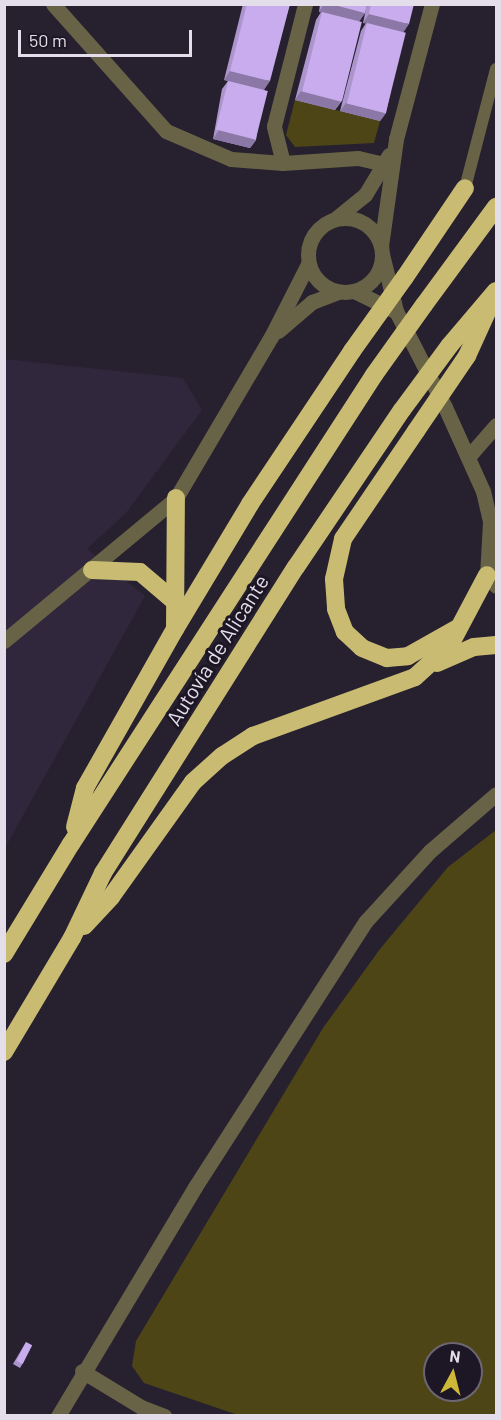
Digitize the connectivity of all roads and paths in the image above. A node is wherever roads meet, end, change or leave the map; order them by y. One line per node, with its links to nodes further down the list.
1 (53, 4): 6 (street)
2 (305, 4): 6 (street)
3 (432, 4): 5 (street)
4 (496, 69): 8 (lane)
5 (396, 139): 7 (street); 11 (street)
6 (283, 163): 7 (street)
7 (385, 164): 10 (street)
8 (465, 188): 26 (highway, bridge)
9 (496, 207): 31 (highway, Autovía de Alicante, bridge)
10 (335, 219): 11 (street); 12 (street)
11 (382, 250): 13 (street); 16 (street)
12 (308, 264): 14 (street); 17 (street)
13 (354, 291): 14 (street); 16 (street)
14 (338, 292): 17 (street)
15 (496, 292): 25 (highway, bridge); 32 (highway, Autovía de Alicante, bridge)
16 (396, 311): 19 (street)
17 (271, 337): 20 (street)
18 (496, 425): 19 (street)
19 (469, 456): 21 (street)
20 (176, 498): 22 (street); 24 (highway)
21 (493, 528): 23 (street)
22 (92, 570): 24 (highway); 27 (street)
23 (492, 581): 25 (highway)
24 (173, 600): 26 (highway)
25 (463, 624): 29 (highway)
26 (175, 629): 31 (highway)
27 (4, 641)
28 (496, 645): 29 (highway)
29 (433, 665): 32 (highway)
30 (496, 795): 35 (street)
31 (70, 844): 33 (highway, Autovía de Alicante)
32 (72, 938): 34 (highway, Autovía de Alicante)
33 (4, 954)
34 (4, 1052)
35 (82, 1371): 36 (street); 37 (street)
36 (58, 1416)
37 (164, 1416)

